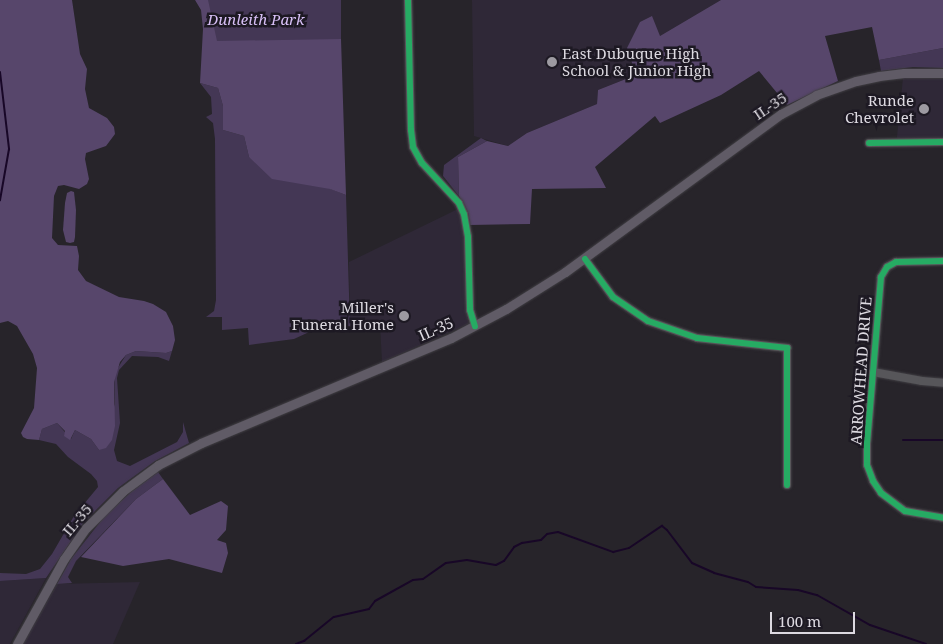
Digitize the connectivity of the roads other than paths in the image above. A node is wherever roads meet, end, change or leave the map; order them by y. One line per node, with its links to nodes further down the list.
1 (408, 0): 7 (street)
2 (943, 73): 5 (main road, IL-35)
3 (943, 142): 4 (street)
4 (869, 143)
5 (585, 259): 7 (main road, IL-35); 10 (street)
6 (943, 261): 8 (street, ARROWHEAD DRIVE)
7 (475, 326): 12 (main road, IL-35)
8 (873, 372): 9 (street); 11 (street, ARROWHEAD DRIVE)
9 (943, 383)
10 (787, 484)
11 (943, 518)
12 (17, 644)

